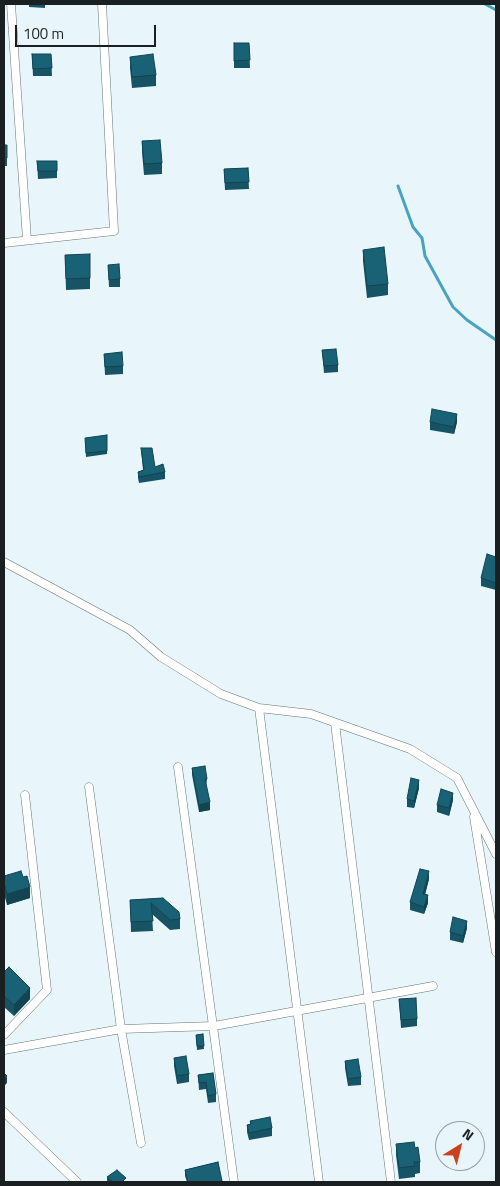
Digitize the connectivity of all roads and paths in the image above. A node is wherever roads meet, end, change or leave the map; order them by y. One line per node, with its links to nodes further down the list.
1 (11, 4): 3 (street)
2 (102, 4): 3 (street)
3 (27, 240): 4 (street)
4 (4, 243)
5 (4, 562): 6 (street)
6 (259, 708): 7 (street); 16 (street)
7 (335, 723): 11 (street); 15 (street)
8 (178, 767): 17 (street)
9 (88, 787): 18 (street)
10 (25, 795): 19 (street)
11 (473, 807): 12 (street); 13 (street)
12 (496, 854)
13 (496, 952)
14 (433, 986): 15 (street)
15 (369, 998): 16 (street); 26 (street)
16 (299, 1011): 17 (street); 25 (street)
17 (214, 1026): 18 (street); 24 (street)
18 (121, 1029): 20 (street); 22 (street)
19 (4, 1035)
20 (4, 1050)
21 (4, 1112): 23 (street)
22 (141, 1143)
23 (77, 1182)
24 (234, 1182)
25 (320, 1182)
26 (391, 1182)

